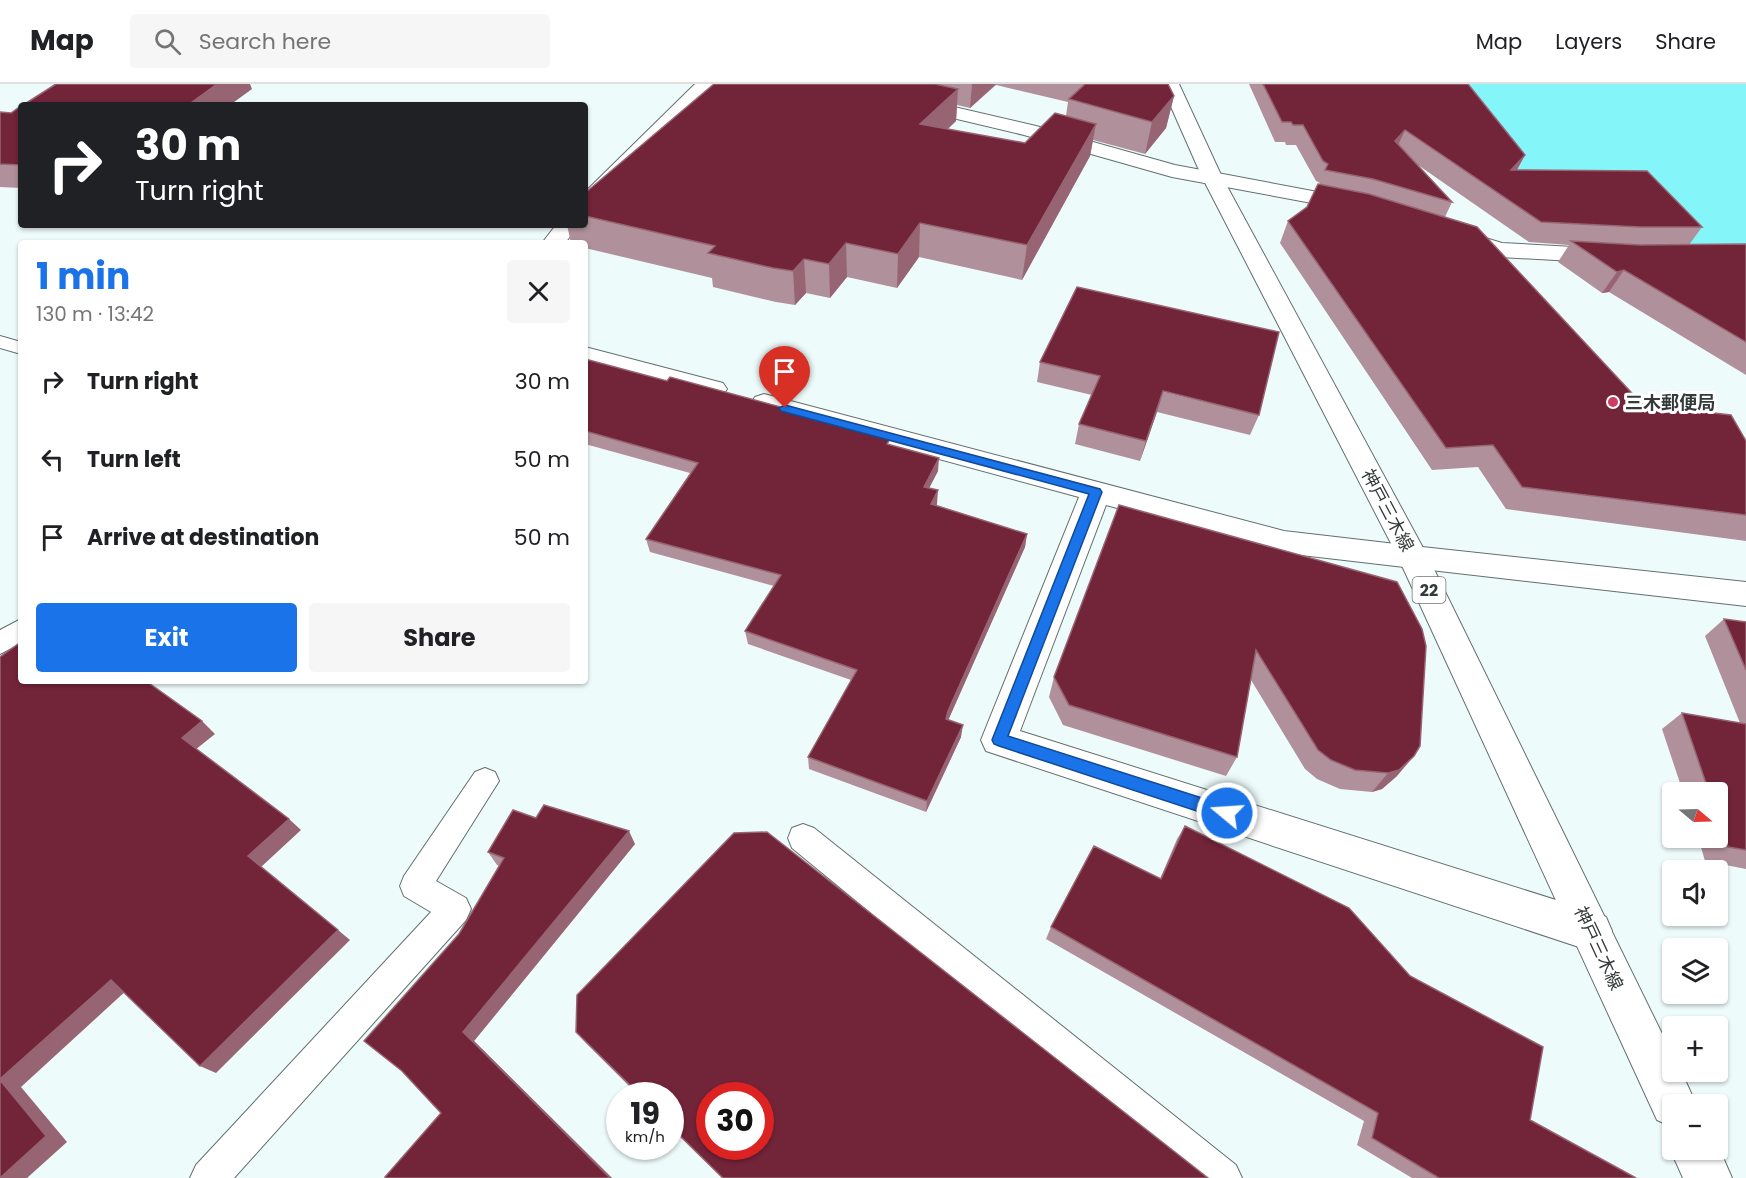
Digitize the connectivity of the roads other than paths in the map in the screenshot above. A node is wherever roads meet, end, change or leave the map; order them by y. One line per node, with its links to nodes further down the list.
1 (705, 84): 5 (street)
2 (832, 84): 4 (street)
3 (1170, 84): 4 (street, 神戸三木線 / 22)
4 (1212, 177): 6 (street); 15 (street, 神戸三木線 / 22)
5 (588, 201)
6 (1375, 210)
7 (566, 228): 9 (street)
8 (1432, 228): 10 (street)
9 (556, 240)
10 (1626, 257)
11 (0, 342): 12 (lane)
12 (18, 347)
13 (588, 356): 14 (street)
14 (1096, 492): 15 (street); 21 (street)
15 (1413, 557): 16 (street); 21 (street, 神戸三木線 / 22)
16 (1746, 594)
17 (18, 630): 18 (lane)
18 (0, 644)
19 (485, 781): 24 (lane)
20 (803, 838): 25 (lane)
21 (1591, 932): 22 (street, 神戸三木線 / 22)
22 (1668, 1094)
23 (1699, 1160): 26 (street)
24 (209, 1178)
25 (1222, 1178)
26 (1708, 1178)

